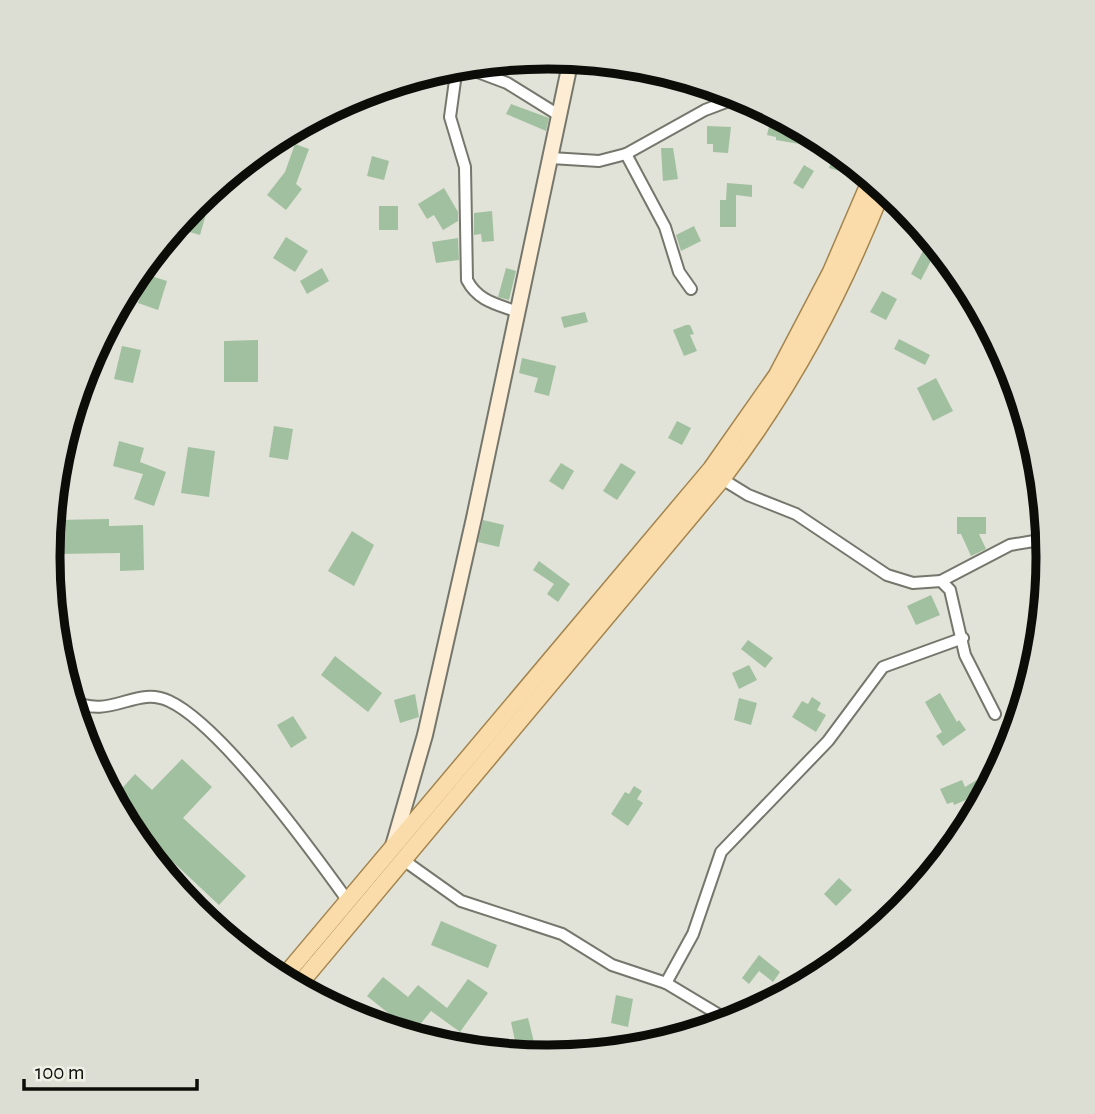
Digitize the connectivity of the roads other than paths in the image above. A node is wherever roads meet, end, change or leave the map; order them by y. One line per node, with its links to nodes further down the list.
1 (568, 70): 5 (main road)
2 (480, 74): 5 (street)
3 (456, 77): 11 (street)
4 (724, 102): 6 (street)
5 (557, 114): 7 (main road)
6 (626, 154): 7 (street); 10 (street)
7 (551, 158): 11 (main road)
8 (867, 188): 18 (main road)
9 (878, 199): 12 (main road)
10 (691, 289)
11 (518, 312): 20 (main road)
12 (722, 479): 14 (street); 19 (main road)
13 (1035, 541): 14 (street)
14 (941, 581): 15 (street)
15 (963, 638): 17 (street); 24 (street)
16 (83, 706): 21 (street)
17 (995, 714)
18 (488, 732): 19 (main road); 20 (main road)
19 (502, 743): 20 (main road)
20 (397, 853): 21 (main road); 23 (main road); 24 (street)
21 (348, 901): 22 (main road)
22 (289, 971)
23 (302, 980)
24 (666, 983): 25 (street)
25 (718, 1014)

